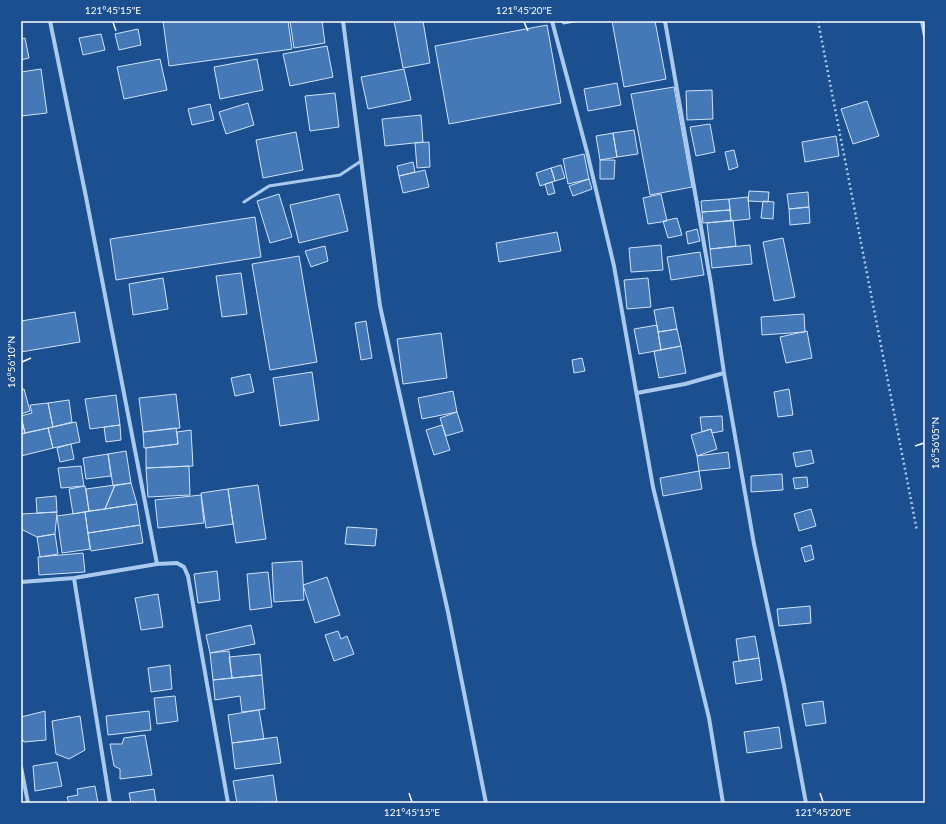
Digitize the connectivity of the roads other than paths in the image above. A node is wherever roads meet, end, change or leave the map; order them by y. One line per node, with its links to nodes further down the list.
1 (50, 21): 11 (street)
2 (344, 21): 7 (street)
3 (552, 21): 10 (street)
4 (664, 21): 9 (street)
5 (922, 21): 6 (street)
6 (925, 36)
7 (361, 161): 8 (lane); 18 (street)
8 (244, 202)
9 (724, 373): 10 (street); 20 (street)
10 (637, 393): 19 (street)
11 (157, 564): 12 (street); 17 (street)
12 (74, 578): 13 (street); 16 (street)
13 (21, 582)
14 (21, 767): 15 (street)
15 (28, 803)
16 (110, 803)
17 (228, 803)
18 (486, 803)
19 (723, 803)
20 (806, 803)

